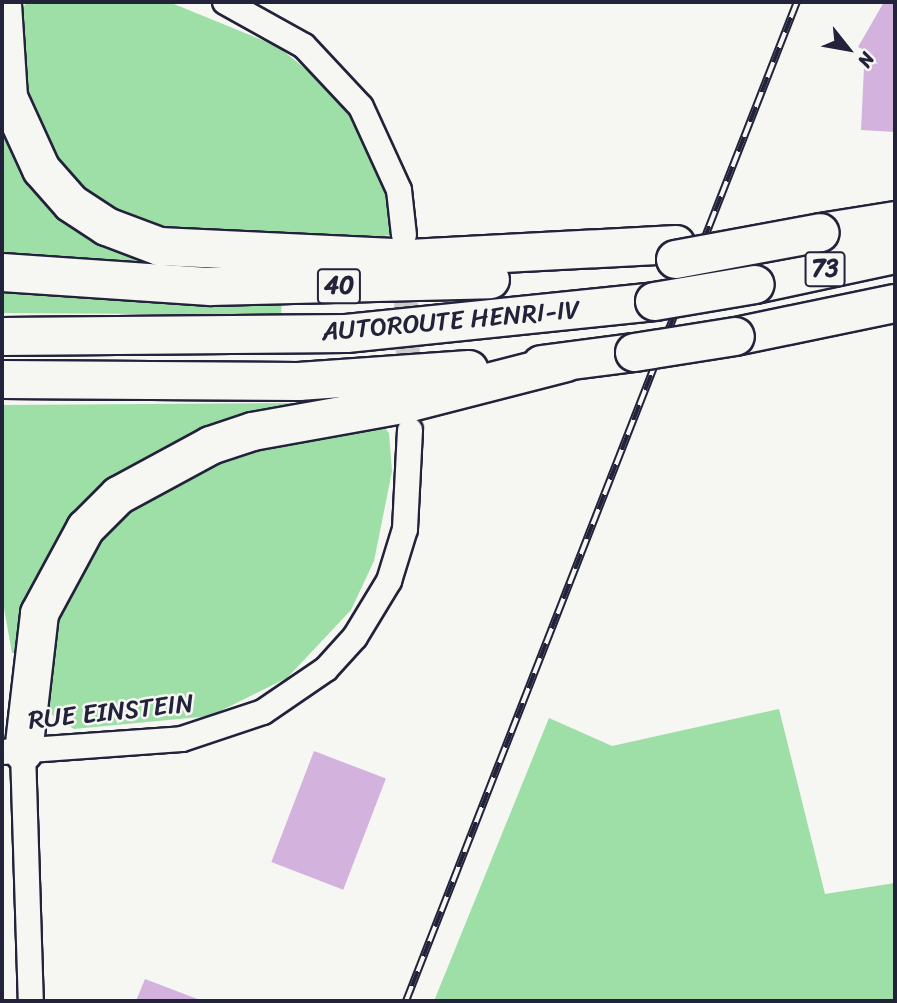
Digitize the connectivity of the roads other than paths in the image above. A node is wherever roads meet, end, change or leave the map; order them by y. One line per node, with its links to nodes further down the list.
1 (225, 2): 4 (street)
2 (2, 4): 5 (highway)
3 (895, 220): 5 (highway, 40, bridge)
4 (404, 235)
5 (676, 252): 7 (highway, 40)
6 (895, 254): 9 (highway, AUTOROUTE HENRI-IV / 73, bridge)
7 (2, 272)
8 (895, 303): 10 (highway, AUTOROUTE HENRI-IV, bridge)
9 (2, 335)
10 (566, 362): 11 (highway, AUTOROUTE HENRI-IV); 13 (highway)
11 (2, 379)
12 (410, 430): 13 (street, RUE EINSTEIN)
13 (12, 752): 14 (street)
14 (31, 1001)

